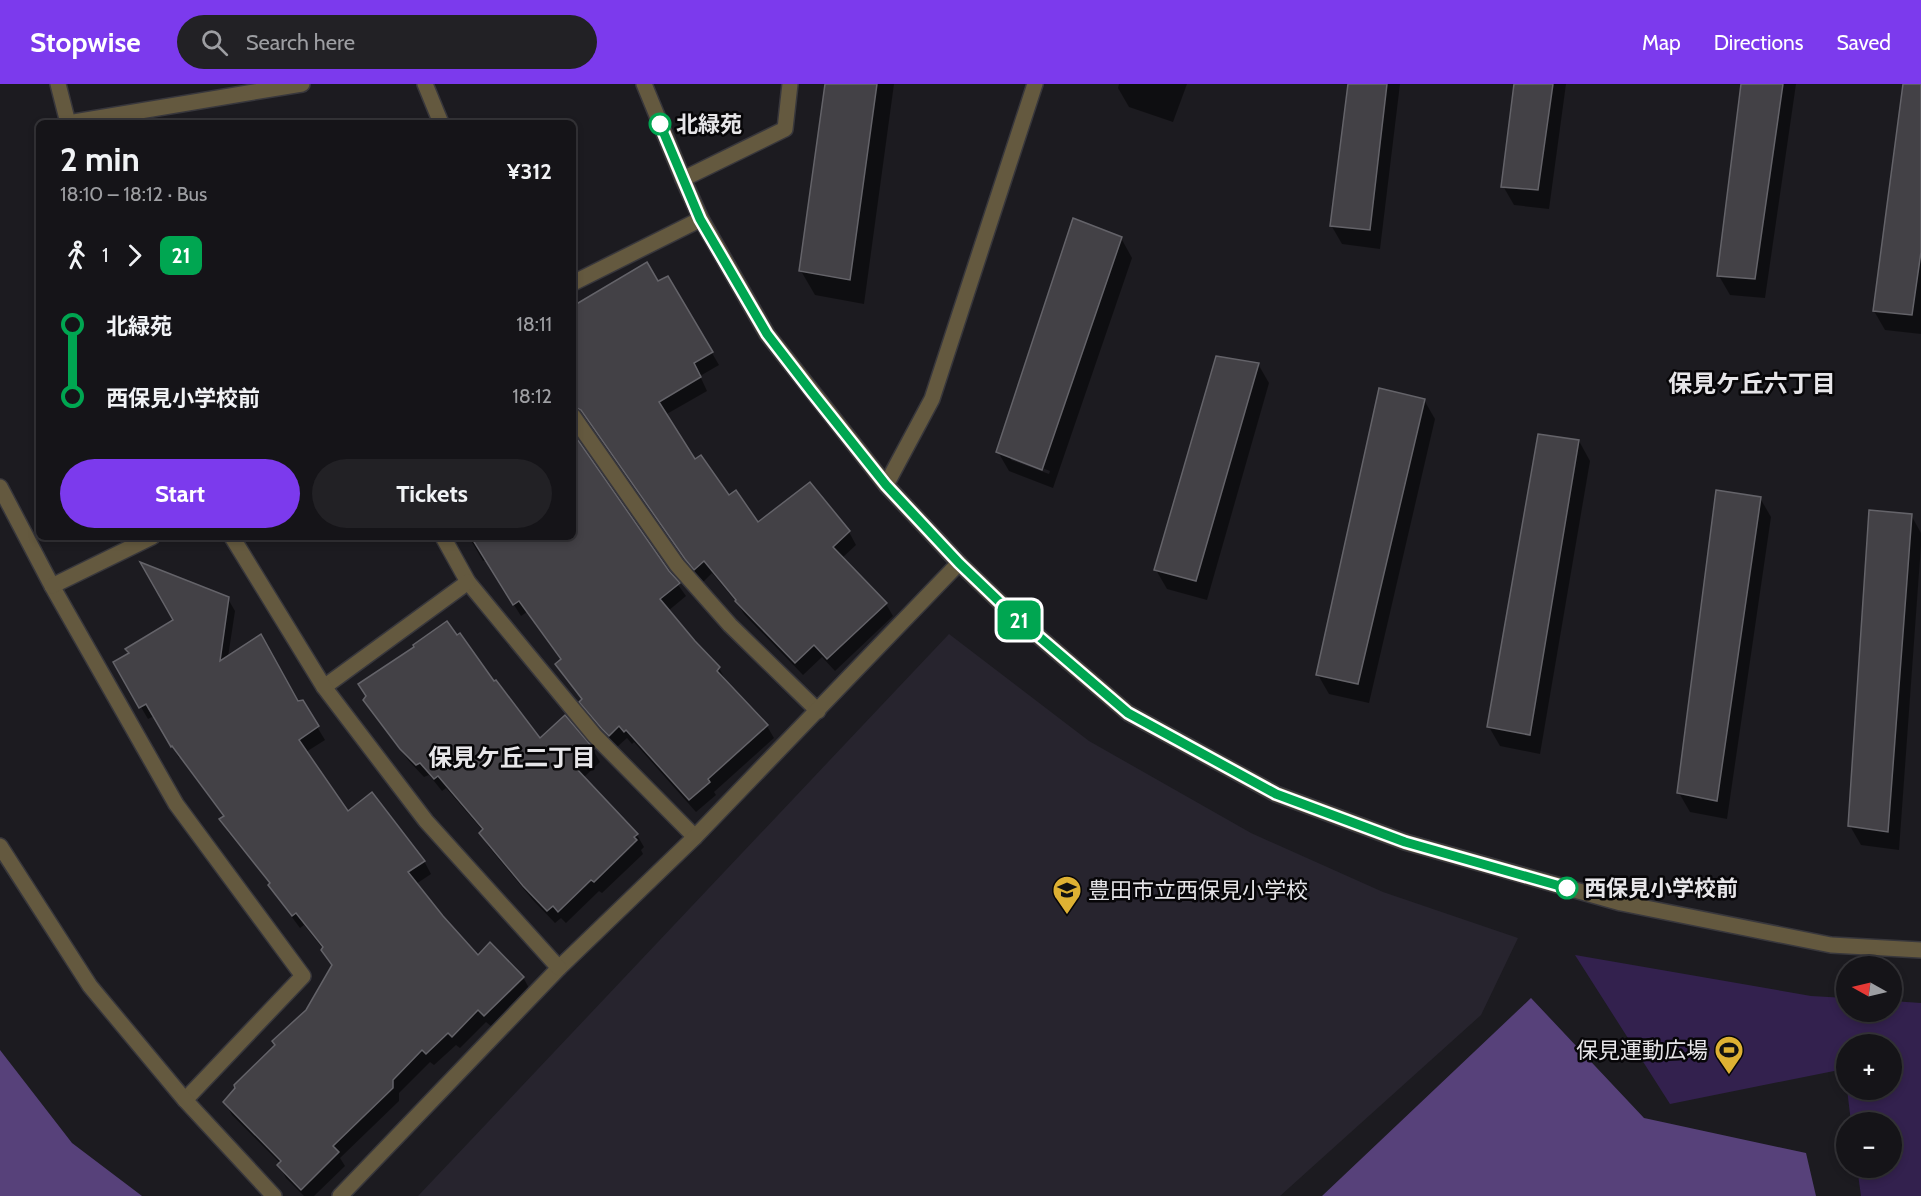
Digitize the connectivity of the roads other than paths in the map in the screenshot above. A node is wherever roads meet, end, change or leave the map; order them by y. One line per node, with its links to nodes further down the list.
1 (57, 84): 7 (street)
2 (302, 84): 8 (street)
3 (425, 84): 9 (street)
4 (644, 84): 10 (street)
5 (790, 84): 10 (street)
6 (1035, 84): 14 (street)
7 (67, 120)
8 (86, 120)
9 (440, 120)
10 (682, 179): 11 (street)
11 (700, 219): 12 (street); 14 (street)
12 (576, 281)
13 (576, 420): 23 (street)
14 (886, 485): 19 (street)
15 (0, 487): 21 (street)
16 (146, 540): 21 (street)
17 (234, 540): 22 (street)
18 (445, 540): 20 (street)
19 (959, 563): 23 (street); 26 (street)
20 (468, 582): 22 (street); 24 (street)
21 (52, 586): 28 (street)
22 (324, 687): 27 (street)
23 (818, 711): 24 (street)
24 (695, 837): 27 (street)
25 (0, 846): 28 (street)
26 (1921, 950)
27 (559, 968): 30 (street)
28 (185, 1100): 29 (street)
29 (274, 1196)
30 (340, 1196)

